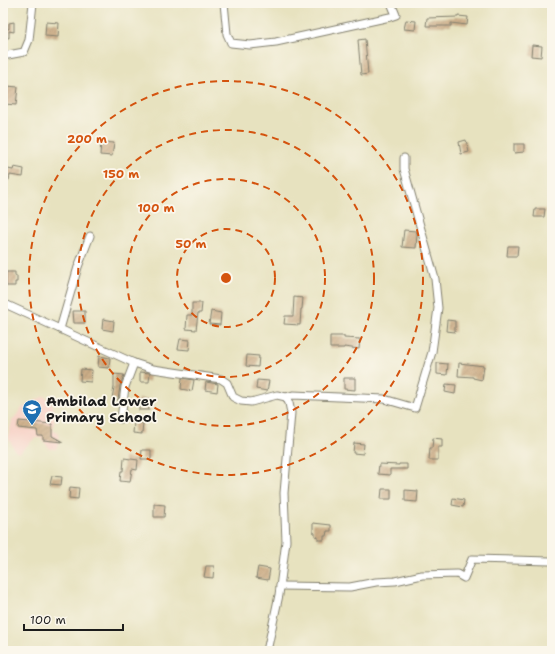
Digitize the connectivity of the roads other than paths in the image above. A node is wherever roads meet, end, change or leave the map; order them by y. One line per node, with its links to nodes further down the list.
1 (33, 3): 4 (street)
2 (224, 3): 3 (street)
3 (391, 3)
4 (3, 55)
5 (404, 158): 10 (street)
6 (90, 236): 8 (street)
7 (3, 303): 8 (street)
8 (60, 329): 9 (street)
9 (134, 363): 10 (street); 11 (street)
10 (286, 397): 13 (street)
11 (121, 419)
12 (550, 561): 13 (street)
13 (280, 586): 14 (street)
14 (268, 651)

